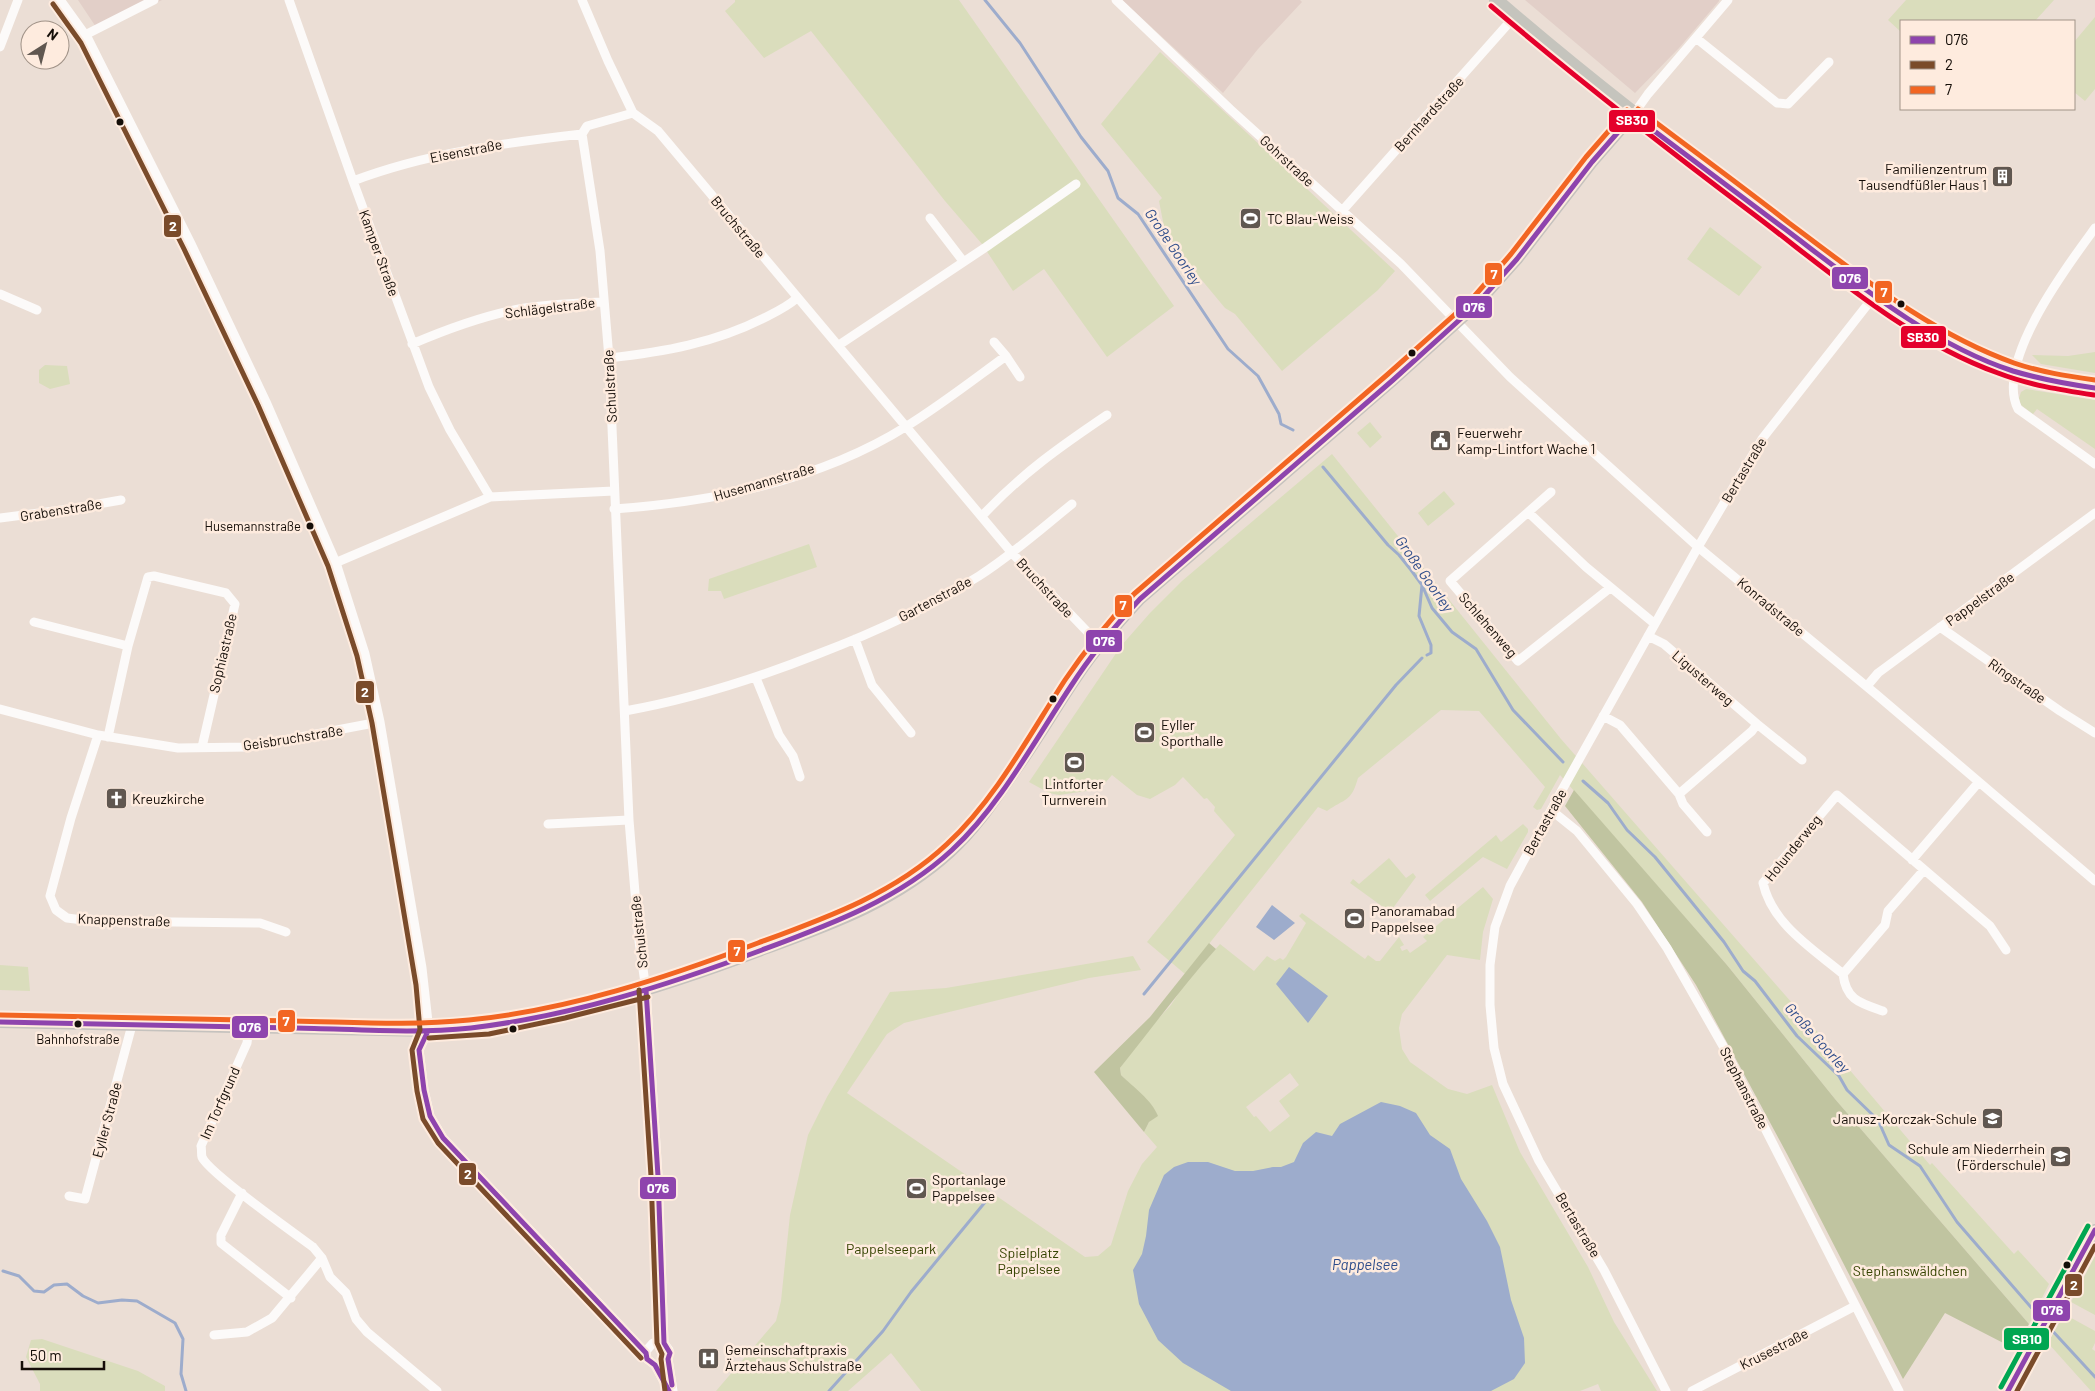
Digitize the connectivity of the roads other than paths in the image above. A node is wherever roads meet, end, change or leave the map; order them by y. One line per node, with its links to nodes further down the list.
1 (18, 0): 12 (street)
2 (59, 0): 10 (street)
3 (154, 0): 10 (street)
4 (289, 0): 17 (street, Kamper Straße)
5 (582, 0): 14 (street)
6 (1116, 0): 19 (street, Gohrstraße)
7 (1496, 0): 9 (main road)
8 (1728, 0): 11 (street)
9 (1515, 16): 15 (main road); 19 (street, Bernhardstraße)
10 (85, 35): 52 (street)
11 (1696, 38): 13 (street); 15 (street)
12 (0, 47)
13 (1829, 62)
14 (633, 113): 16 (street); 25 (street, Bruchstraße)
15 (1633, 115): 24 (main road); 28 (main road)
16 (582, 134): 17 (street, Eisenstraße); 26 (street, Schulstraße)
17 (353, 180): 30 (street, Kamper Straße)
18 (1076, 184): 22 (street)
19 (1342, 212): 28 (street, Gohrstraße)
20 (930, 218): 22 (street)
21 (2095, 228): 34 (street)
22 (963, 261): 31 (street)
23 (0, 294): 27 (street)
24 (1875, 296): 34 (main road); 50 (street, Bertastraße)
25 (797, 298): 31 (street, Bruchstraße); 33 (street)
26 (604, 302): 30 (street, Schlägelstraße); 33 (street, Schulstraße)
27 (37, 310)
28 (1457, 322): 50 (street, Konradstraße); 59 (main road)
29 (994, 342): 32 (street)
30 (412, 344): 42 (street, Kamper Straße)
31 (839, 344): 38 (street, Bruchstraße)
32 (1006, 356): 35 (street); 38 (street)
33 (609, 358): 40 (street, Schulstraße)
34 (2015, 371): 36 (main road); 39 (street)
35 (1020, 377)
36 (2095, 388)
37 (1107, 415): 48 (street)
38 (906, 427): 45 (street, Husemannstraße); 48 (street, Bruchstraße)
39 (2095, 464)
40 (614, 492): 42 (street); 45 (street, Schulstraße)
41 (1551, 492): 46 (street, Schlehenweg)
42 (490, 497): 52 (street)
43 (121, 500): 49 (street, Grabenstraße)
44 (1072, 504): 51 (street, Bruchstraße)
45 (614, 509): 64 (street, Schulstraße)
46 (1529, 513): 53 (street); 53 (street, Schlehenweg)
47 (2095, 514): 56 (street, Pappelstraße)
48 (982, 516): 51 (street, Bruchstraße)
49 (0, 518)
50 (1698, 547): 55 (street, Bertastraße); 62 (street, Konradstraße)
51 (1012, 553): 58 (street, Gartenstraße); 59 (street, Bruchstraße)
52 (335, 563): 66 (street)
53 (1610, 588): 55 (street)
54 (34, 622): 60 (street)
55 (1655, 624): 57 (street, Bertastraße)
56 (1940, 628): 62 (street, Pappelstraße); 69 (street, Ringstraße)
57 (1648, 636): 65 (street, Bertastraße); 67 (street, Ligusterweg)
58 (855, 639): 61 (street, Gartenstraße); 68 (street)
59 (1100, 645): 87 (main road)
60 (128, 646): 71 (street, Sophiastraße); 72 (street, Sophiastraße)
61 (756, 678): 64 (street, Gartenstraße); 74 (street)
62 (1867, 686): 75 (street, Konradstraße)
63 (0, 709): 70 (street, Geisbruchstraße)
64 (625, 711): 78 (street, Schulstraße)
65 (1604, 716): 76 (street); 77 (street, Bertastraße)
66 (379, 722): 72 (street, Geisbruchstraße); 92 (street)
67 (1757, 724): 73 (street, Ligusterweg); 76 (street)
68 (911, 733)
69 (2095, 733)
70 (98, 735): 71 (street, Geisbruchstraße); 84 (street, Knappenstraße)
71 (108, 737): 72 (street, Geisbruchstraße)
72 (202, 747)
73 (1802, 760)
74 (800, 776)
75 (1978, 783): 81 (street); 83 (street, Konradstraße)
76 (1679, 794): 80 (street)
77 (1551, 810): 98 (street, Stephanstraße); 107 (street, Bertastraße)
78 (629, 820): 79 (street); 87 (street, Schulstraße)
79 (548, 824)
80 (1707, 832)
81 (1912, 860): 82 (street, Holunderweg); 86 (street, Holunderweg)
82 (1924, 870): 85 (street, Holunderweg); 86 (street)
83 (2095, 881)
84 (286, 932)
85 (2006, 950)
86 (1843, 974): 88 (street, Holunderweg)
87 (646, 990): 92 (main road); 100 (street, Schulstraße)
88 (1883, 1011)
89 (0, 1022): 90 (main road)
90 (132, 1025): 91 (main road); 94 (street, Eyller Straße)
91 (249, 1026): 92 (main road); 93 (street, Im Torfgrund)
92 (428, 1031): 101 (street)
93 (242, 1193): 96 (street, Im Torfgrund); 97 (street)
94 (69, 1196)
95 (2095, 1230): 110 (main road)
96 (322, 1258): 97 (street); 104 (street, Im Torfgrund)
97 (291, 1298): 99 (street)
98 (1855, 1306): 108 (street, Krusestraße); 109 (street, Stephanstraße)
99 (214, 1336)
100 (664, 1343): 101 (street); 102 (street, Schulstraße)
101 (646, 1353): 103 (street)
102 (668, 1359): 103 (street); 106 (street, Schulstraße)
103 (655, 1365): 105 (street)
104 (437, 1391)
105 (669, 1391)
106 (673, 1391)
107 (1666, 1391)
108 (1692, 1391)
109 (1899, 1391)
110 (2008, 1391)

